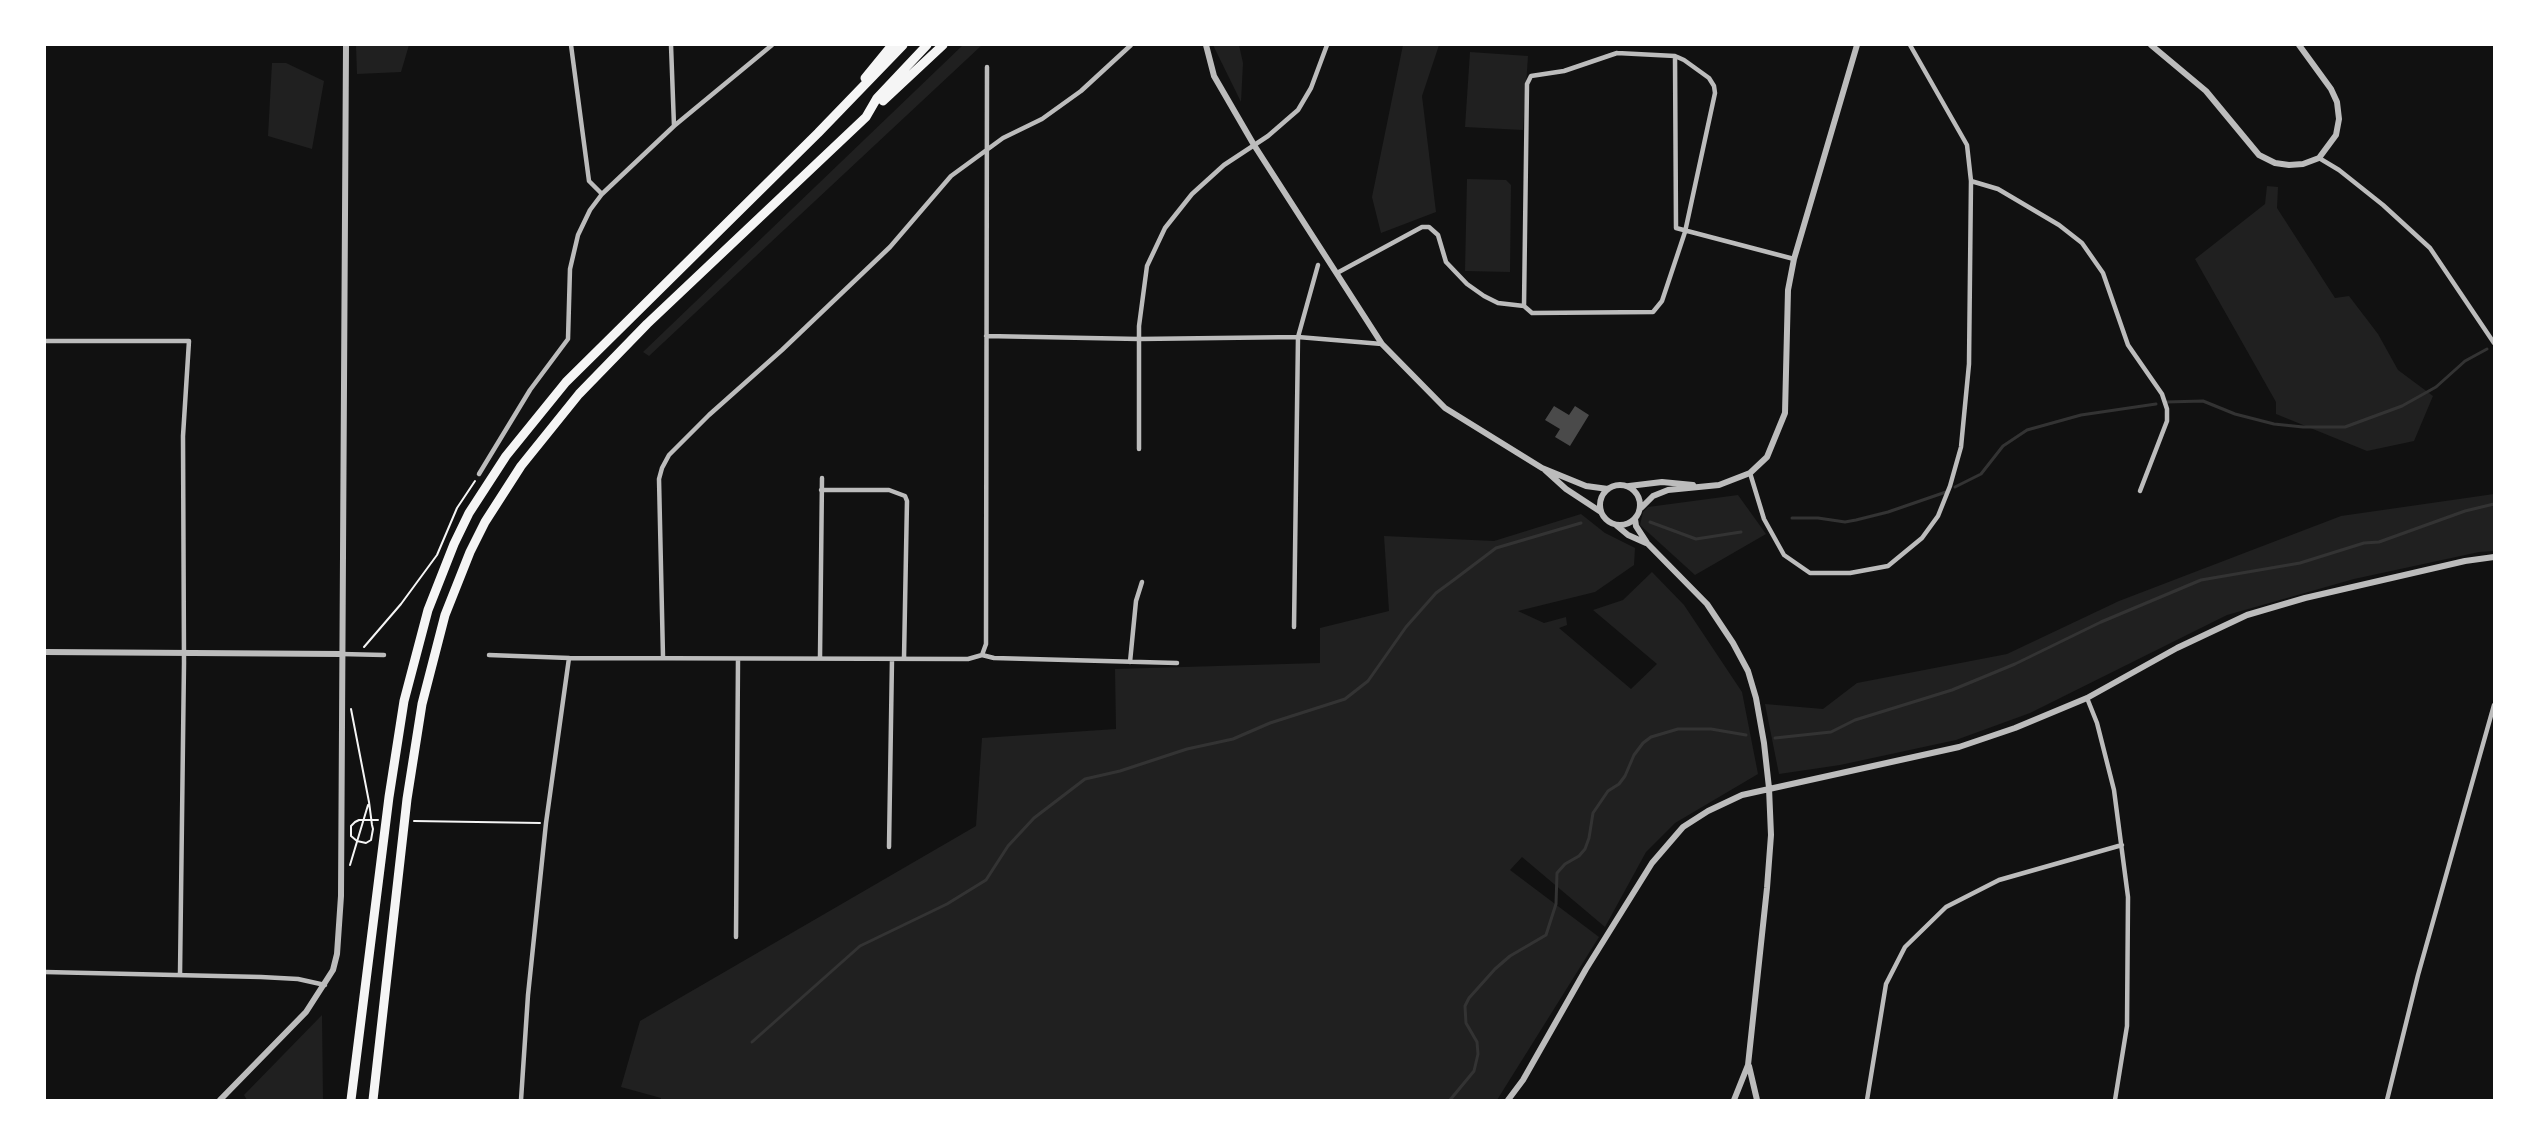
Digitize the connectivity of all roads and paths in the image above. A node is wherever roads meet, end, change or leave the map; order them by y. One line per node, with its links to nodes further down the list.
1 (346, 45): 57 (street)
2 (571, 45): 25 (street)
3 (671, 45): 19 (street)
4 (772, 45): 19 (street)
5 (892, 45): 20 (highway)
6 (903, 45): 20 (highway)
7 (927, 45): 18 (highway)
8 (943, 45): 18 (highway)
9 (1131, 45): 22 (street)
10 (1206, 45): 21 (street)
11 (1327, 45): 21 (street)
12 (1857, 45): 27 (street)
13 (1910, 45): 24 (street)
14 (2151, 45): 23 (street)
15 (2299, 45): 23 (street)
16 (1675, 56): 26 (street); 26 (street); 30 (street)
17 (987, 67): 22 (street)
18 (866, 117): 88 (highway)
19 (674, 126): 25 (street)
20 (818, 133): 87 (highway)
21 (1254, 145): 29 (street); 33 (street)
22 (986, 151): 31 (street); 62 (street)
23 (2319, 158): 35 (street)
24 (1971, 181): 39 (street); 46 (street)
25 (602, 194): 40 (street)
26 (1685, 232): 27 (street); 30 (street)
27 (1794, 259): 39 (street)
28 (1318, 265): 32 (street)
29 (1337, 273): 30 (street); 36 (street)
30 (1524, 306)
31 (986, 336): 33 (street); 61 (street)
32 (1298, 337): 33 (street); 36 (street); 54 (street)
33 (1139, 339): 37 (street)
34 (45, 341): 56 (street)
35 (2494, 343)
36 (1382, 344): 38 (street)
37 (1139, 449)
38 (1542, 468): 44 (street); 48 (street)
39 (1750, 473): 43 (street)
40 (479, 474): 58 (path)
41 (822, 478): 45 (street)
42 (1627, 486): 43 (street); 44 (street); 47 (street)
43 (1700, 486): 47 (street)
44 (1608, 489): 48 (street)
45 (821, 490): 63 (street); 66 (street)
46 (2140, 491)
47 (1641, 508): 49 (street)
48 (1602, 513): 50 (street)
49 (1635, 519): 50 (street); 51 (street)
50 (1616, 525): 51 (street)
51 (1647, 543): 73 (street)
52 (2494, 557): 70 (street)
53 (1142, 582): 68 (street)
54 (1293, 627)
55 (45, 652): 56 (street)
56 (184, 654): 57 (street); 83 (street)
57 (341, 654): 58 (street); 84 (street)
58 (358, 654): 59 (street)
59 (384, 655)
60 (489, 655): 64 (street)
61 (982, 655): 66 (street); 68 (street)
62 (663, 657): 64 (street); 65 (street)
63 (820, 657): 65 (street); 67 (street)
64 (569, 658): 76 (street)
65 (738, 658): 81 (street)
66 (904, 658): 67 (street)
67 (892, 659): 79 (street)
68 (1130, 662): 69 (street)
69 (1177, 663)
70 (2086, 698): 73 (street); 78 (street)
71 (2494, 705): 95 (street)
72 (351, 709): 74 (path)
73 (1769, 788): 85 (street); 90 (street)
74 (369, 802): 77 (path); 80 (path)
75 (451, 822): 76 (path)
76 (546, 823): 89 (street)
77 (372, 825)
78 (2122, 845): 93 (street); 94 (street)
79 (889, 847)
80 (347, 875)
81 (736, 938)
82 (45, 972): 83 (street)
83 (180, 974): 84 (street)
84 (325, 985): 86 (street)
85 (1749, 1065): 91 (street); 92 (street)
86 (220, 1100)
87 (351, 1100)
88 (373, 1100)
89 (521, 1100)
90 (1508, 1100)
91 (1734, 1100)
92 (1757, 1100)
93 (1867, 1100)
94 (2115, 1100)
95 (2387, 1100)

